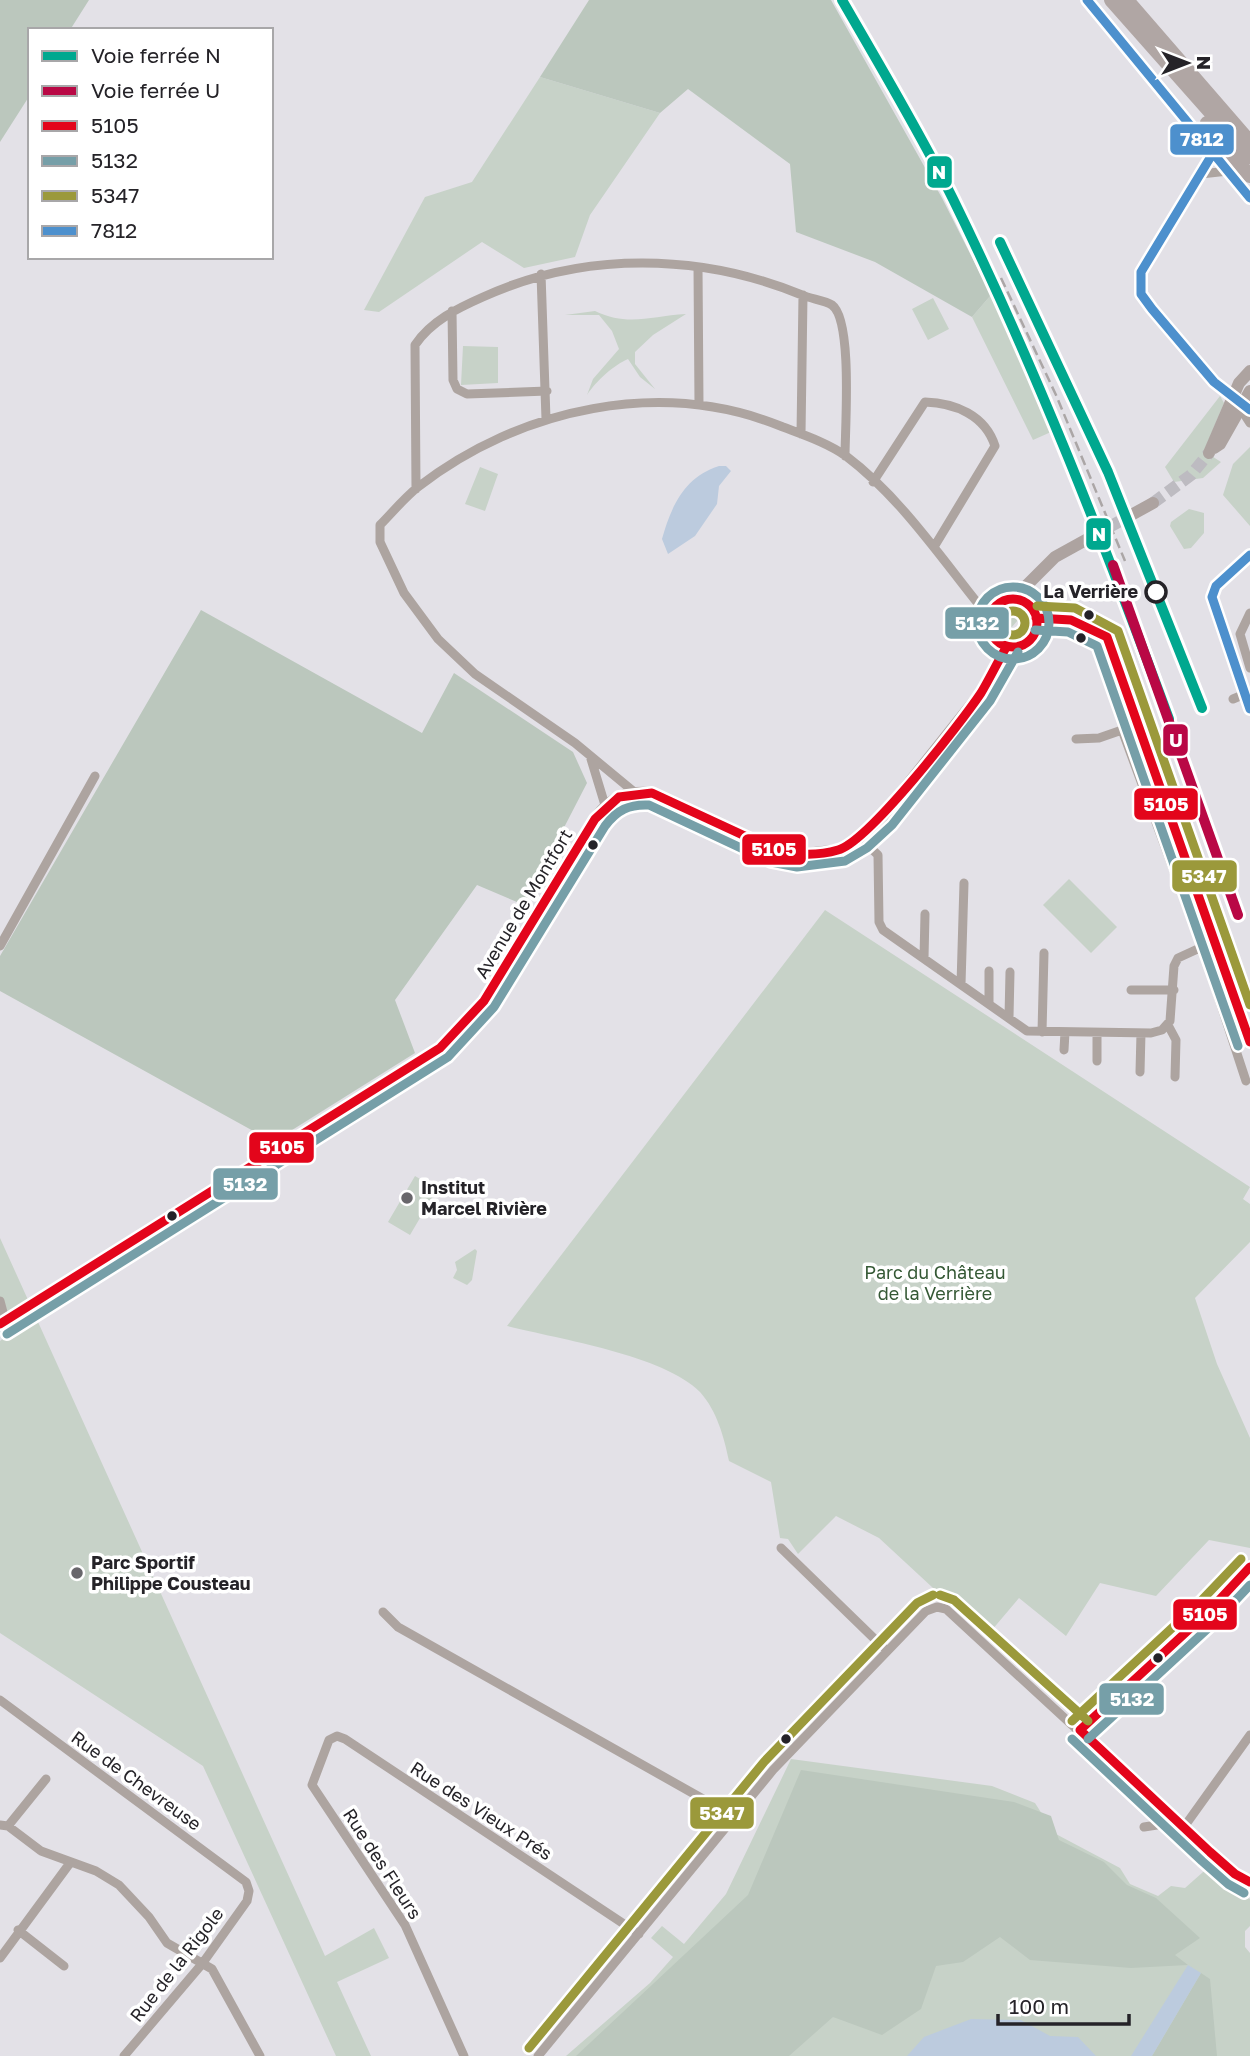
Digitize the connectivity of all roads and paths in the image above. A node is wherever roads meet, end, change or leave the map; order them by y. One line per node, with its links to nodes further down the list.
1 (1087, 0): 6 (street)
2 (1111, 0): 4 (main road)
3 (1127, 0): 5 (main road)
4 (1184, 84): 7 (main road); 10 (main road)
5 (1250, 142)
6 (1213, 153): 8 (street); 9 (street)
7 (1250, 158)
8 (1228, 171): 9 (street); 11 (street)
9 (1200, 174): 18 (street)
10 (1250, 176)
11 (1250, 198)
12 (698, 267): 13 (street); 14 (street); 19 (street)
13 (541, 274): 15 (street); 17 (street)
14 (803, 295): 22 (street); 24 (street)
15 (452, 311): 17 (street); 26 (street)
16 (1250, 371): 18 (street)
17 (547, 391): 20 (street)
18 (1243, 396): 21 (street); 23 (street)
19 (699, 405): 20 (street); 22 (street)
20 (546, 419): 26 (street)
21 (1250, 423)
22 (801, 434): 24 (street)
23 (1210, 452)
24 (845, 456): 25 (street)
25 (873, 482): 29 (street); 29 (street)
26 (416, 489): 42 (street)
27 (1153, 503): 28 (street)
28 (1133, 514)
29 (934, 547): 32 (street)
30 (1013, 598): 31 (street); 31 (street); 32 (street)
31 (1029, 605): 34 (street)
32 (991, 612): 35 (street)
33 (1250, 613): 36 (street)
34 (1036, 618): 35 (street); 39 (street)
35 (1007, 646): 46 (street)
36 (1250, 668)
37 (1250, 692): 38 (street)
38 (1233, 699)
39 (1138, 726): 40 (street); 49 (street)
40 (1122, 730): 41 (street); 51 (street)
41 (1076, 739)
42 (591, 759): 44 (street); 45 (street)
43 (95, 776): 50 (street)
44 (633, 791): 45 (street); 46 (street)
45 (605, 805): 73 (street, Avenue de Montfort)
46 (860, 838): 53 (street)
47 (964, 883): 56 (street)
48 (925, 914): 53 (street)
49 (1215, 944): 51 (street); 66 (street)
50 (0, 946)
51 (1202, 947): 58 (street); 71 (street)
52 (1044, 953): 62 (street)
53 (924, 958): 56 (street)
54 (989, 971): 59 (street)
55 (1010, 972): 60 (street)
56 (961, 984): 59 (street)
57 (1131, 990): 58 (street)
58 (1174, 990): 61 (street)
59 (989, 1003): 60 (street)
60 (1009, 1017): 62 (street)
61 (1168, 1025): 65 (street); 70 (street)
62 (1042, 1032): 63 (street)
63 (1065, 1032): 64 (street); 67 (street)
64 (1097, 1033): 65 (street); 68 (street)
65 (1141, 1033): 69 (street)
66 (1250, 1042)
67 (1065, 1051)
68 (1097, 1061)
69 (1140, 1072)
70 (1175, 1077)
71 (1246, 1081)
72 (0, 1301): 73 (street)
73 (3, 1322)
74 (781, 1548): 77 (street)
75 (1250, 1567): 79 (street)
76 (383, 1612): 84 (street)
77 (887, 1651): 79 (street); 84 (street)
78 (0, 1700): 90 (street, Rue de Chevreuse)
79 (1080, 1730): 83 (street)
80 (1250, 1735): 87 (street)
81 (318, 1767): 92 (street, Rue des Vieux Prés); 98 (street, Rue des Fleurs)
82 (46, 1779): 85 (street)
83 (1169, 1813): 86 (street); 87 (street)
84 (735, 1817): 92 (street)
85 (4, 1826): 88 (street)
86 (1144, 1827)
87 (1184, 1827): 89 (street)
88 (70, 1863): 91 (street); 94 (street)
89 (1250, 1882)
90 (249, 1891): 94 (street, Rue de la Rigole)
91 (18, 1930): 93 (street); 95 (street)
92 (639, 1934): 99 (street)
93 (0, 1958)
94 (202, 1964): 96 (street, Rue de la Rigole); 97 (street)
95 (64, 1966)
96 (124, 2056)
97 (260, 2056)
98 (464, 2056)
99 (538, 2056)

